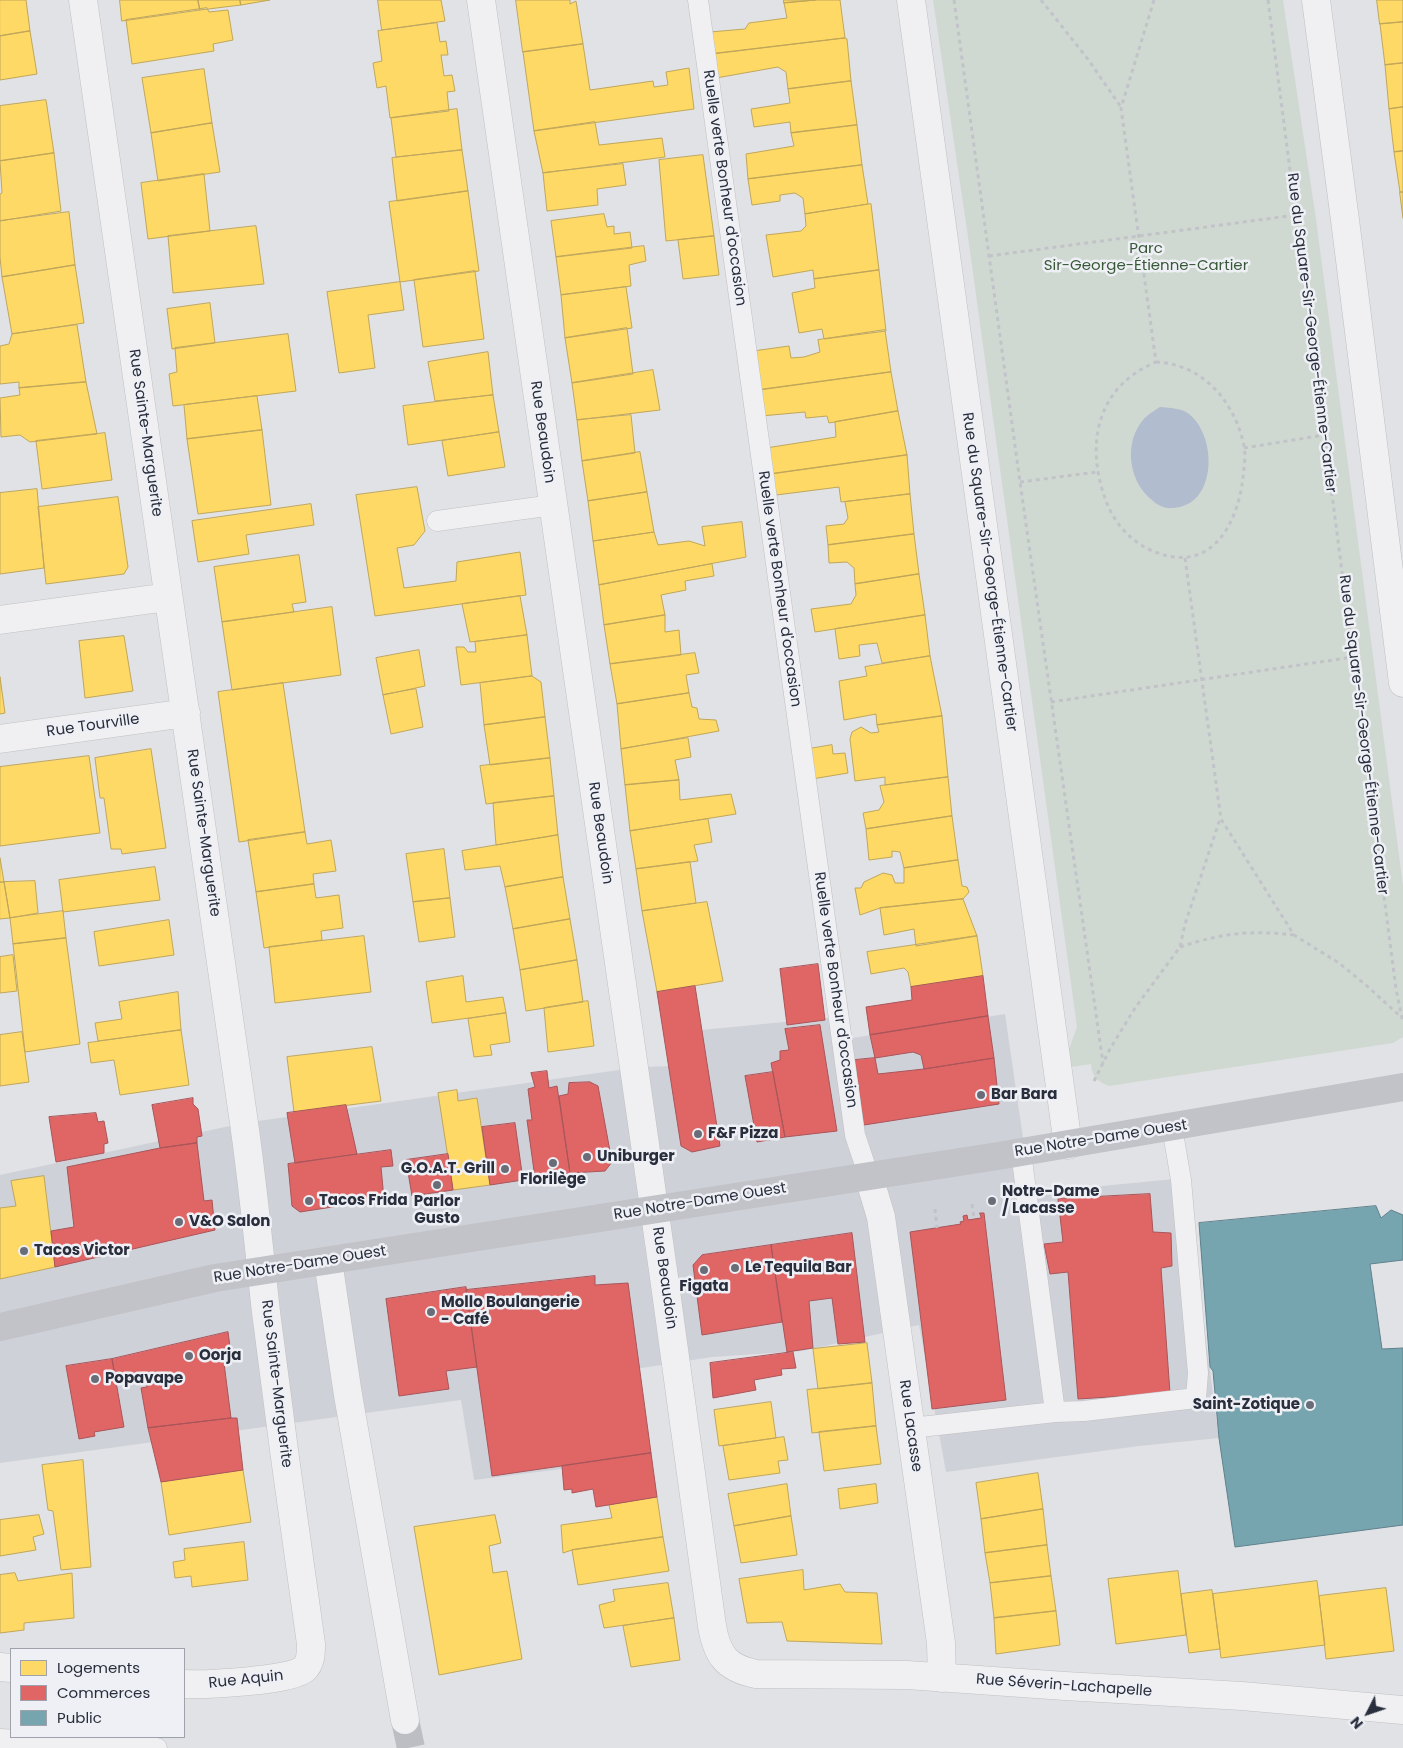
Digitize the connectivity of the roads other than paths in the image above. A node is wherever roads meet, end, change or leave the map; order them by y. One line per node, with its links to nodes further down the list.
1 (84, 0): 8 (street, Rue Sainte-Marguerite)
2 (480, 0): 6 (street, Rue Beaudoin)
3 (698, 0): 17 (lane, Ruelle verte Bonheur d'occasion)
4 (911, 0): 15 (street, Rue du Square-Sir-George-Étienne-Cartier)
5 (1316, 0): 10 (street)
6 (553, 505): 7 (lane); 18 (street, Rue Beaudoin)
7 (437, 522)
8 (168, 597): 9 (street); 11 (street, Rue Sainte-Marguerite)
9 (0, 620)
10 (1403, 683)
11 (186, 713): 12 (street, Rue Tourville); 20 (street, Rue Sainte-Marguerite)
12 (0, 739)
13 (1403, 1087): 14 (main road, Rue Notre-Dame Ouest)
14 (1172, 1127): 15 (main road, Rue Notre-Dame Ouest); 22 (lane)
15 (1068, 1144): 16 (main road, Rue Notre-Dame Ouest)
16 (1021, 1152): 17 (main road, Rue Notre-Dame Ouest); 22 (lane)
17 (869, 1176): 18 (main road, Rue Notre-Dame Ouest); 23 (street, Rue Lacasse)
18 (654, 1209): 19 (main road, Rue Notre-Dame Ouest); 24 (street, Rue Beaudoin)
19 (328, 1261): 20 (main road, Rue Notre-Dame Ouest); 29 (street)
20 (262, 1271): 21 (main road, Rue Notre-Dame Ouest); 25 (street, Rue Sainte-Marguerite)
21 (0, 1327)
22 (1055, 1412): 23 (lane)
23 (911, 1428): 26 (street, Rue Lacasse)
24 (727, 1662): 26 (street, Rue Séverin-Lachapelle)
25 (306, 1667): 27 (street, Rue Aquin)
26 (942, 1678): 28 (street, Rue Séverin-Lachapelle)
27 (185, 1684)
28 (1403, 1710)
29 (406, 1720)
30 (0, 1739): 31 (lane)
31 (157, 1748)

